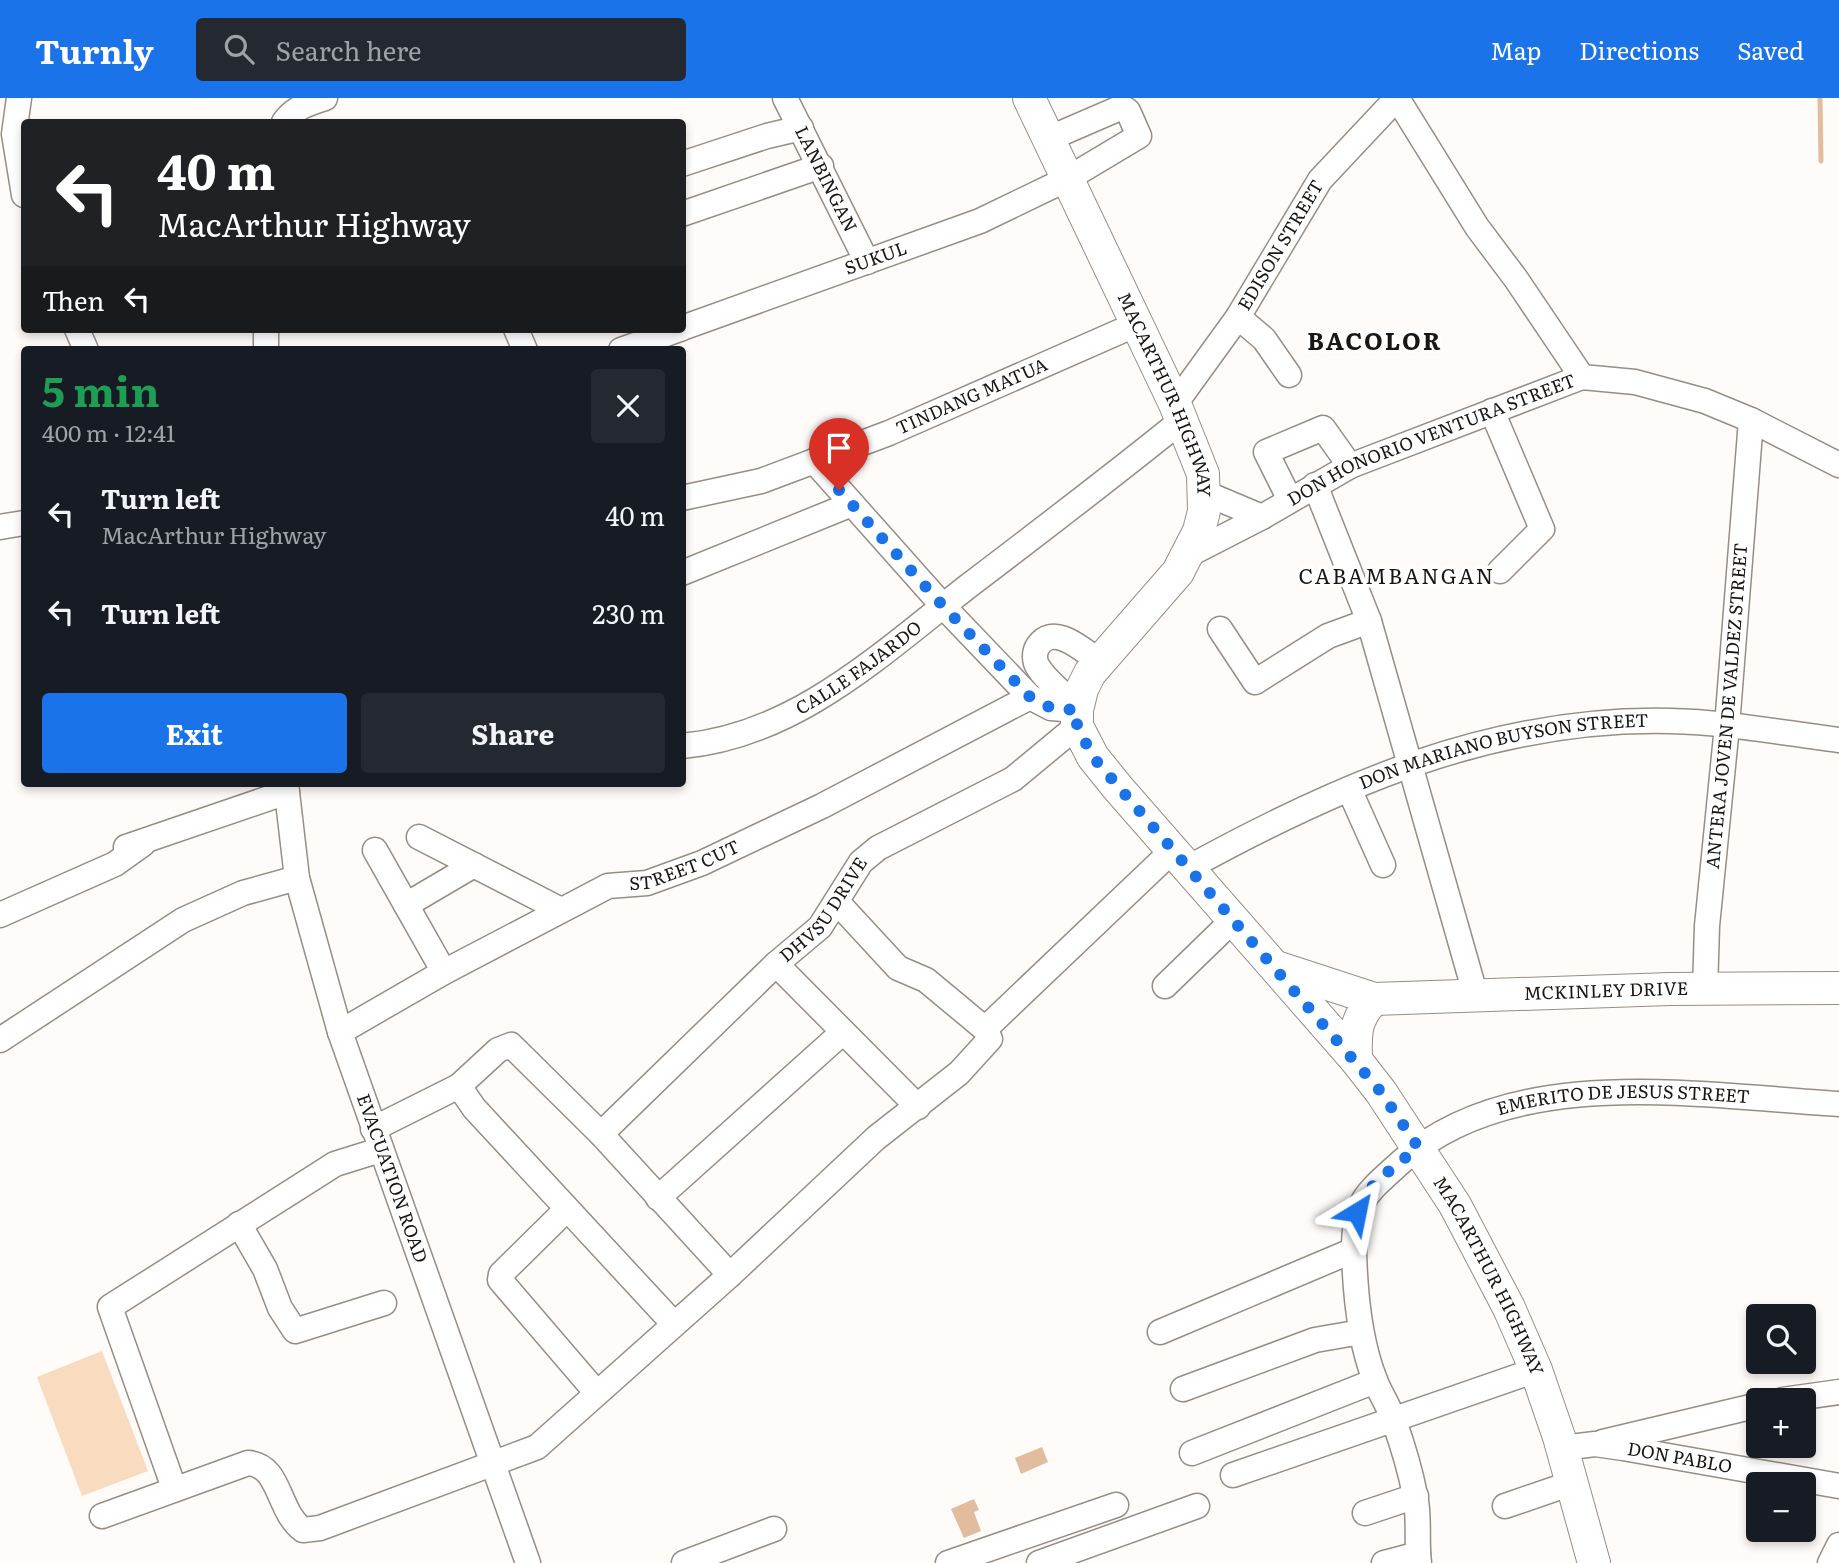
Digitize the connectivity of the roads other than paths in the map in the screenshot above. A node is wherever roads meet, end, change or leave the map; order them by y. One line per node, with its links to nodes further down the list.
1 (19, 98): 10 (street)
2 (325, 98): 5 (street)
3 (785, 98): 6 (street, LANBINGAN)
4 (1028, 98): 7 (main road, MACARTHUR HIGHWAY)
5 (286, 119)
6 (801, 128): 8 (street); 9 (street, LANBINGAN)
7 (1048, 139): 11 (main road, MACARTHUR HIGHWAY); 11 (street, SUKUL)
8 (686, 163)
9 (821, 166): 12 (street); 13 (street, LANBINGAN)
10 (21, 177)
11 (1067, 179): 13 (street, SUKUL); 15 (main road, MACARTHUR HIGHWAY)
12 (686, 213)
13 (867, 262): 16 (street, SUKUL)
14 (1238, 317): 19 (street); 20 (street, EDISON STREET); 22 (street, EDISON STREET)
15 (1137, 324): 22 (main road, MACARTHUR HIGHWAY); 24 (street, TINDANG MATUA)
16 (686, 326)
17 (667, 333): 18 (street, SUKUL)
18 (632, 346)
19 (1289, 375)
20 (1582, 377): 21 (street, DON HONORIO VENTURA STREET); 23 (street, DON HONORIO VENTURA STREET)
21 (1492, 411): 26 (street, DON HONORIO VENTURA STREET); 37 (street)
22 (1178, 412): 28 (main road, MACARTHUR HIGHWAY); 38 (street, CALLE FAJARDO)
23 (1751, 420): 25 (street, DON HONORIO VENTURA STREET); 44 (street, ANTERA JOVEN DE VALDEZ STREET)
24 (814, 461): 29 (street, TINDANG MATUA); 31 (street)
25 (1839, 465)
26 (1350, 466): 27 (street, DON HONORIO VENTURA STREET); 30 (street)
27 (1315, 485): 30 (street, DON HONORIO VENTURA STREET); 39 (street)
28 (1205, 493): 32 (street); 35 (main road, MACARTHUR HIGHWAY)
29 (686, 497)
30 (1290, 500): 32 (street, DON HONORIO VENTURA STREET)
31 (852, 504): 36 (street); 38 (street)
32 (1262, 517): 35 (street, DON HONORIO VENTURA STREET)
33 (21, 524): 34 (street)
34 (0, 527)
35 (1188, 555): 41 (main road, MACARTHUR HIGHWAY)
36 (686, 571)
37 (1500, 571)
38 (943, 606): 42 (street); 46 (street, CALLE FAJARDO)
39 (1369, 621): 40 (street); 47 (street)
40 (1220, 629)
41 (1100, 662): 43 (main road, MACARTHUR HIGHWAY); 43 (street)
42 (1030, 697): 43 (street); 58 (street, STREET CUT)
43 (1077, 714): 52 (main road, MACARTHUR HIGHWAY); 56 (street, DHVSU DRIVE)
44 (1727, 726): 45 (street, DON MARIANO BUYSON STREET); 47 (street, DON MARIANO BUYSON STREET); 66 (street, ANTERA JOVEN DE VALDEZ STREET)
45 (1839, 740)
46 (686, 746)
47 (1411, 763): 49 (street, DON MARIANO BUYSON STREET); 67 (street)
48 (287, 788): 55 (street, EVACUATION ROAD); 59 (street)
49 (1349, 789): 52 (street, DON MARIANO BUYSON STREET); 54 (street)
50 (419, 836): 53 (street)
51 (375, 850): 57 (street)
52 (1180, 859): 60 (main road, MACARTHUR HIGHWAY); 69 (street, DON MARIANO BUYSON STREET)
53 (474, 865): 57 (street); 58 (street)
54 (1383, 865)
55 (297, 878): 70 (street, EVACUATION ROAD); 72 (street)
56 (836, 902): 61 (street, DHVSU DRIVE); 69 (street)
57 (406, 905): 63 (street)
58 (561, 910): 63 (street, STREET CUT)
59 (0, 915)
60 (1233, 920): 62 (main road, MACARTHUR HIGHWAY); 64 (street)
61 (776, 964): 71 (street); 77 (street, DHVSU DRIVE)
62 (1277, 968): 68 (main road, MCKINLEY DRIVE); 73 (main road, MACARTHUR HIGHWAY)
63 (444, 972): 70 (street, STREET CUT)
64 (1165, 986)
65 (1839, 988): 66 (main road, MCKINLEY DRIVE)
66 (1705, 990): 67 (main road, MCKINLEY DRIVE)
67 (1475, 993): 68 (main road, MCKINLEY DRIVE)
68 (1374, 999): 73 (main road)
69 (985, 1029): 76 (street)
70 (340, 1032): 78 (street, EVACUATION ROAD)
71 (844, 1032): 76 (street); 80 (street)
72 (0, 1040)
73 (1356, 1060): 79 (main road, MACARTHUR HIGHWAY)
74 (459, 1086): 77 (street); 78 (street); 81 (street)
75 (1839, 1104): 79 (street, EMERITO DE JESUS STREET)
76 (918, 1107): 84 (street)
77 (601, 1134): 80 (street)
78 (376, 1139): 82 (street); 100 (street, EVACUATION ROAD)
79 (1418, 1147): 83 (street, EMERITO DE JESUS STREET); 89 (main road, MACARTHUR HIGHWAY)
80 (658, 1199): 84 (street)
81 (566, 1210): 86 (street); 92 (street)
82 (239, 1224): 85 (street); 104 (street)
83 (1354, 1250): 87 (street); 88 (street, EMERITO DE JESUS STREET)
84 (730, 1275): 86 (street)
85 (384, 1303)
86 (674, 1324): 92 (street)
87 (1160, 1332)
88 (1361, 1332): 90 (street, EMERITO DE JESUS STREET); 91 (street)
89 (1536, 1370): 96 (street); 98 (main road, MACARTHUR HIGHWAY)
90 (1375, 1381): 96 (street, EMERITO DE JESUS STREET); 99 (street)
91 (1183, 1389)
92 (596, 1391): 100 (street)
93 (1839, 1392): 94 (street)
94 (1816, 1395)
95 (1746, 1408): 97 (street)
96 (1393, 1418): 101 (street); 105 (street, EMERITO DE JESUS STREET)
97 (1595, 1444): 98 (street, DON PABLO); 103 (street, DON PABLO)
98 (1562, 1448): 102 (main road, MACARTHUR HIGHWAY)
99 (1192, 1453)
100 (492, 1463): 104 (street); 114 (street, EVACUATION ROAD)
101 (1233, 1475)
102 (1572, 1483): 108 (street); 119 (main road, MACARTHUR HIGHWAY)
103 (1839, 1486)
104 (174, 1488): 110 (street)
105 (1416, 1496): 109 (street); 113 (street, EMERITO DE JESUS STREET)
106 (1116, 1505): 116 (street)
107 (1196, 1506): 117 (street)
108 (1505, 1506)
109 (1365, 1513)
110 (102, 1516)
111 (774, 1529): 115 (street)
112 (1839, 1545): 120 (street)
113 (1419, 1558): 118 (street)
114 (528, 1563)
115 (684, 1563)
116 (948, 1563)
117 (1039, 1563)
118 (1384, 1563)
119 (1594, 1563)
120 (1830, 1563)

